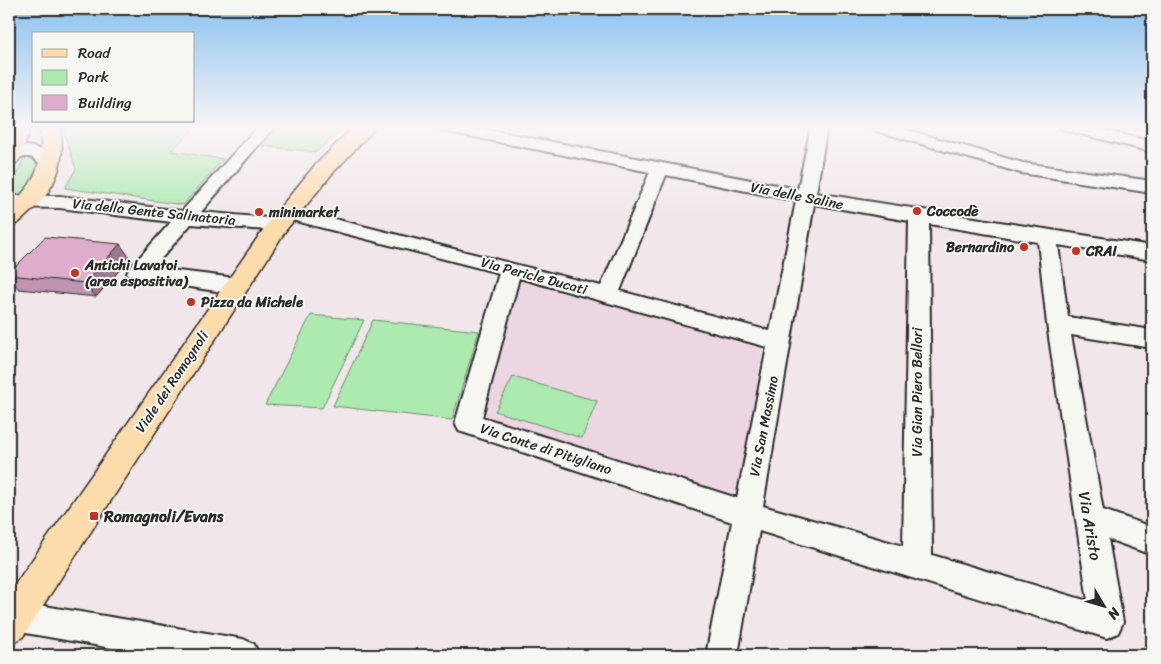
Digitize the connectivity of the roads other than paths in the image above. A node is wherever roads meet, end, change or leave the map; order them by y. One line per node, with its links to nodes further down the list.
1 (45, 157): 9 (street)
2 (50, 157): 9 (main road)
3 (239, 157): 14 (street)
4 (336, 157): 16 (main road, Viale dei Romagnoli)
5 (599, 157): 8 (street, Via delle Saline)
6 (813, 157): 11 (street, Via San Massimo)
7 (984, 157): 10 (street)
8 (660, 169): 11 (street, Via delle Saline); 21 (street)
9 (47, 172): 12 (street, Via della Gente Salinatoria); 13 (main road)
10 (1152, 188)
11 (806, 198): 15 (street, Via delle Saline); 24 (street, Via San Massimo)
12 (60, 202): 13 (street, Via della Gente Salinatoria); 14 (street, Via della Gente Salinatoria)
13 (14, 206)
14 (184, 217): 16 (street, Via della Gente Salinatoria); 20 (street)
15 (919, 218): 17 (street, Via delle Saline); 28 (street, Via Gian Piero Bellori)
16 (282, 219): 19 (street, Via Pericle Ducati); 20 (main road, Viale dei Romagnoli)
17 (1046, 237): 18 (street, Via delle Saline); 22 (street, Via Aristo)
18 (1152, 253)
19 (511, 270): 21 (street, Via Pericle Ducati); 25 (street, Via Conte di Pitigliano)
20 (236, 286): 29 (main road, Viale dei Romagnoli)
21 (608, 295): 24 (street, Via Pericle Ducati)
22 (1058, 324): 23 (street); 26 (street, Via Aristo)
23 (1152, 339)
24 (780, 342): 25 (street, Via San Massimo)
25 (747, 514): 28 (street, Via Aristo); 31 (street, Via San Massimo)
26 (1088, 519): 27 (street); 28 (street, Via Aristo)
27 (1152, 541)
28 (917, 565)
29 (12, 620): 30 (street)
30 (243, 655)
31 (722, 655)

